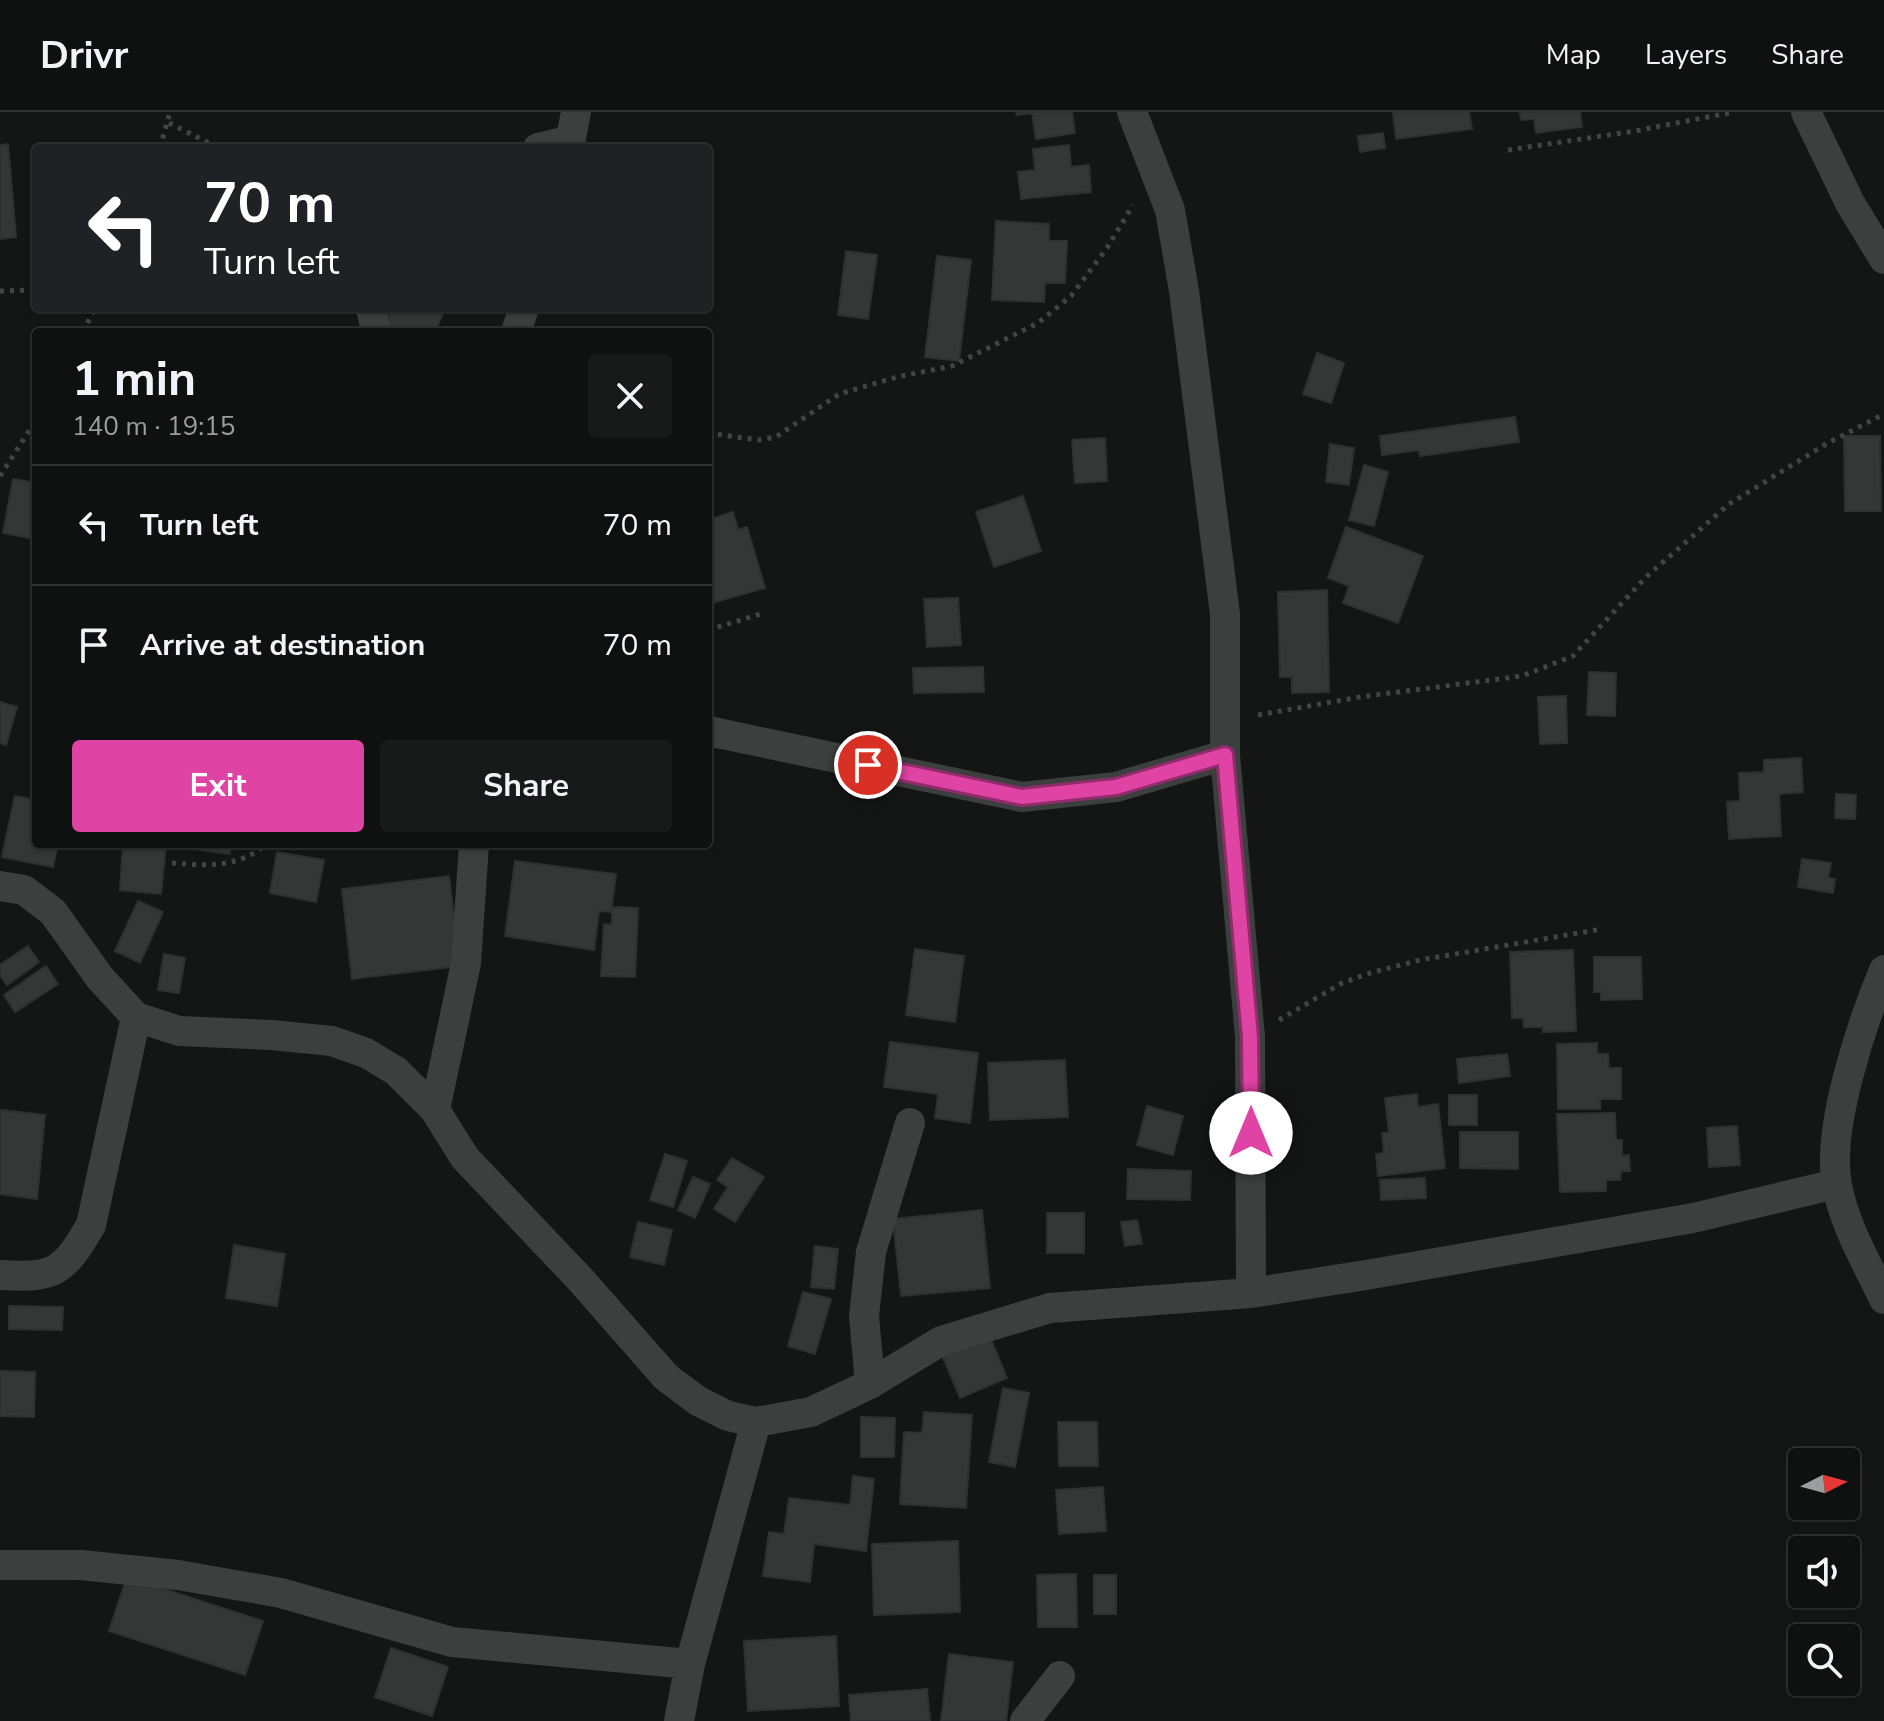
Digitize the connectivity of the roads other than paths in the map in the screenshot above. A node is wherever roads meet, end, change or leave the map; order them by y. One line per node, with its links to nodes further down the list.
1 (1132, 112): 7 (street)
2 (1806, 112): 5 (street)
3 (572, 133): 4 (street)
4 (547, 144)
5 (1884, 259)
6 (712, 732): 7 (street)
7 (1225, 755): 16 (street)
8 (474, 848): 12 (street)
9 (0, 886): 11 (street)
10 (1884, 970): 14 (street)
11 (136, 1017): 12 (street); 15 (street)
12 (435, 1110): 19 (street)
13 (910, 1123): 18 (street)
14 (1836, 1184): 16 (street); 17 (street)
15 (0, 1275)
16 (1251, 1293): 18 (street)
17 (1884, 1299)
18 (870, 1384): 19 (street)
19 (756, 1422): 21 (street)
20 (0, 1565): 21 (street)
21 (690, 1664): 23 (street)
22 (1060, 1676): 24 (street)
23 (679, 1721)
24 (1025, 1721)

